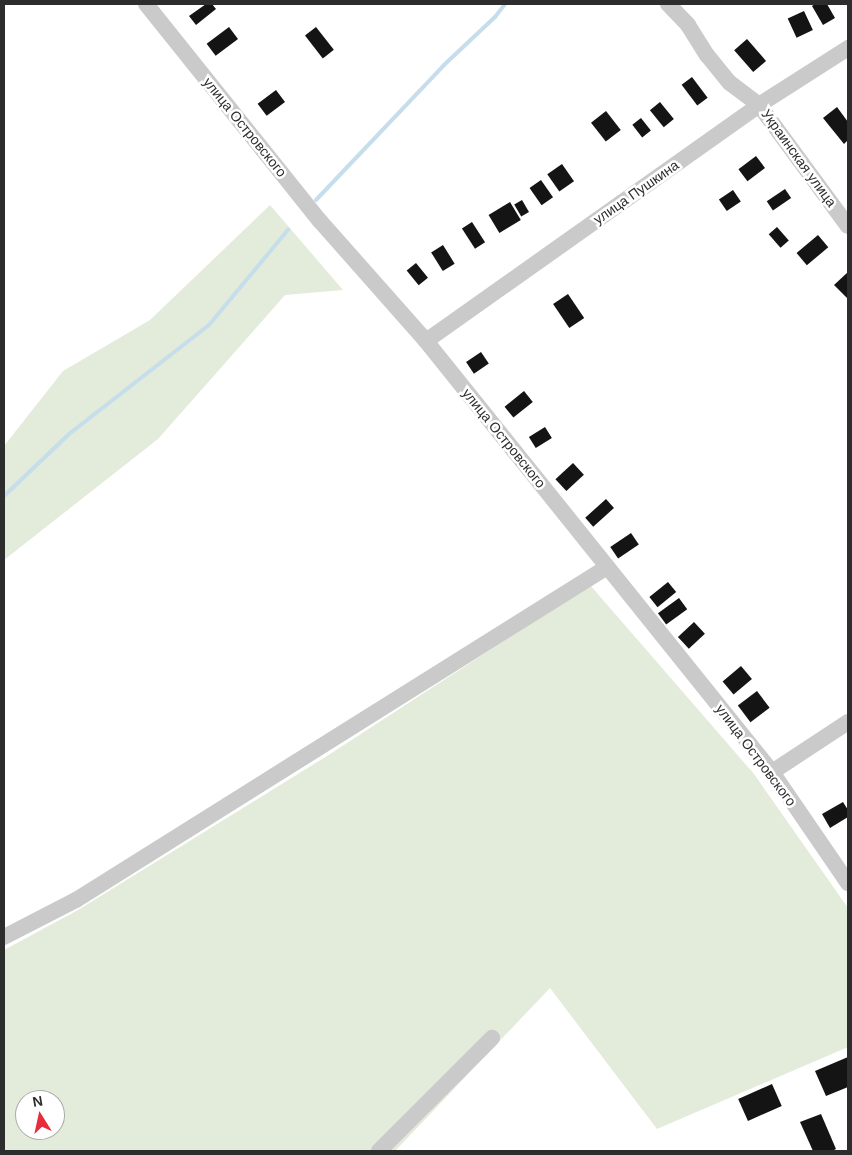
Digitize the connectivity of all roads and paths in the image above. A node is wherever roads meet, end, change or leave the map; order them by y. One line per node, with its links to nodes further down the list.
1 (146, 4): 6 (street, улица Островского)
2 (668, 4): 4 (street, Украинская улица)
3 (848, 48): 4 (street, улица Пушкина)
4 (759, 105): 5 (street, Украинская улица); 6 (street, улица Пушкина)
5 (848, 226)
6 (426, 341): 7 (street, улица Островского)
7 (607, 567): 9 (street, улица Островского); 11 (street)
8 (848, 722): 9 (street)
9 (772, 772): 10 (street, улица Островского)
10 (848, 883)
11 (4, 937)
12 (492, 1038): 13 (street)
13 (379, 1151)

